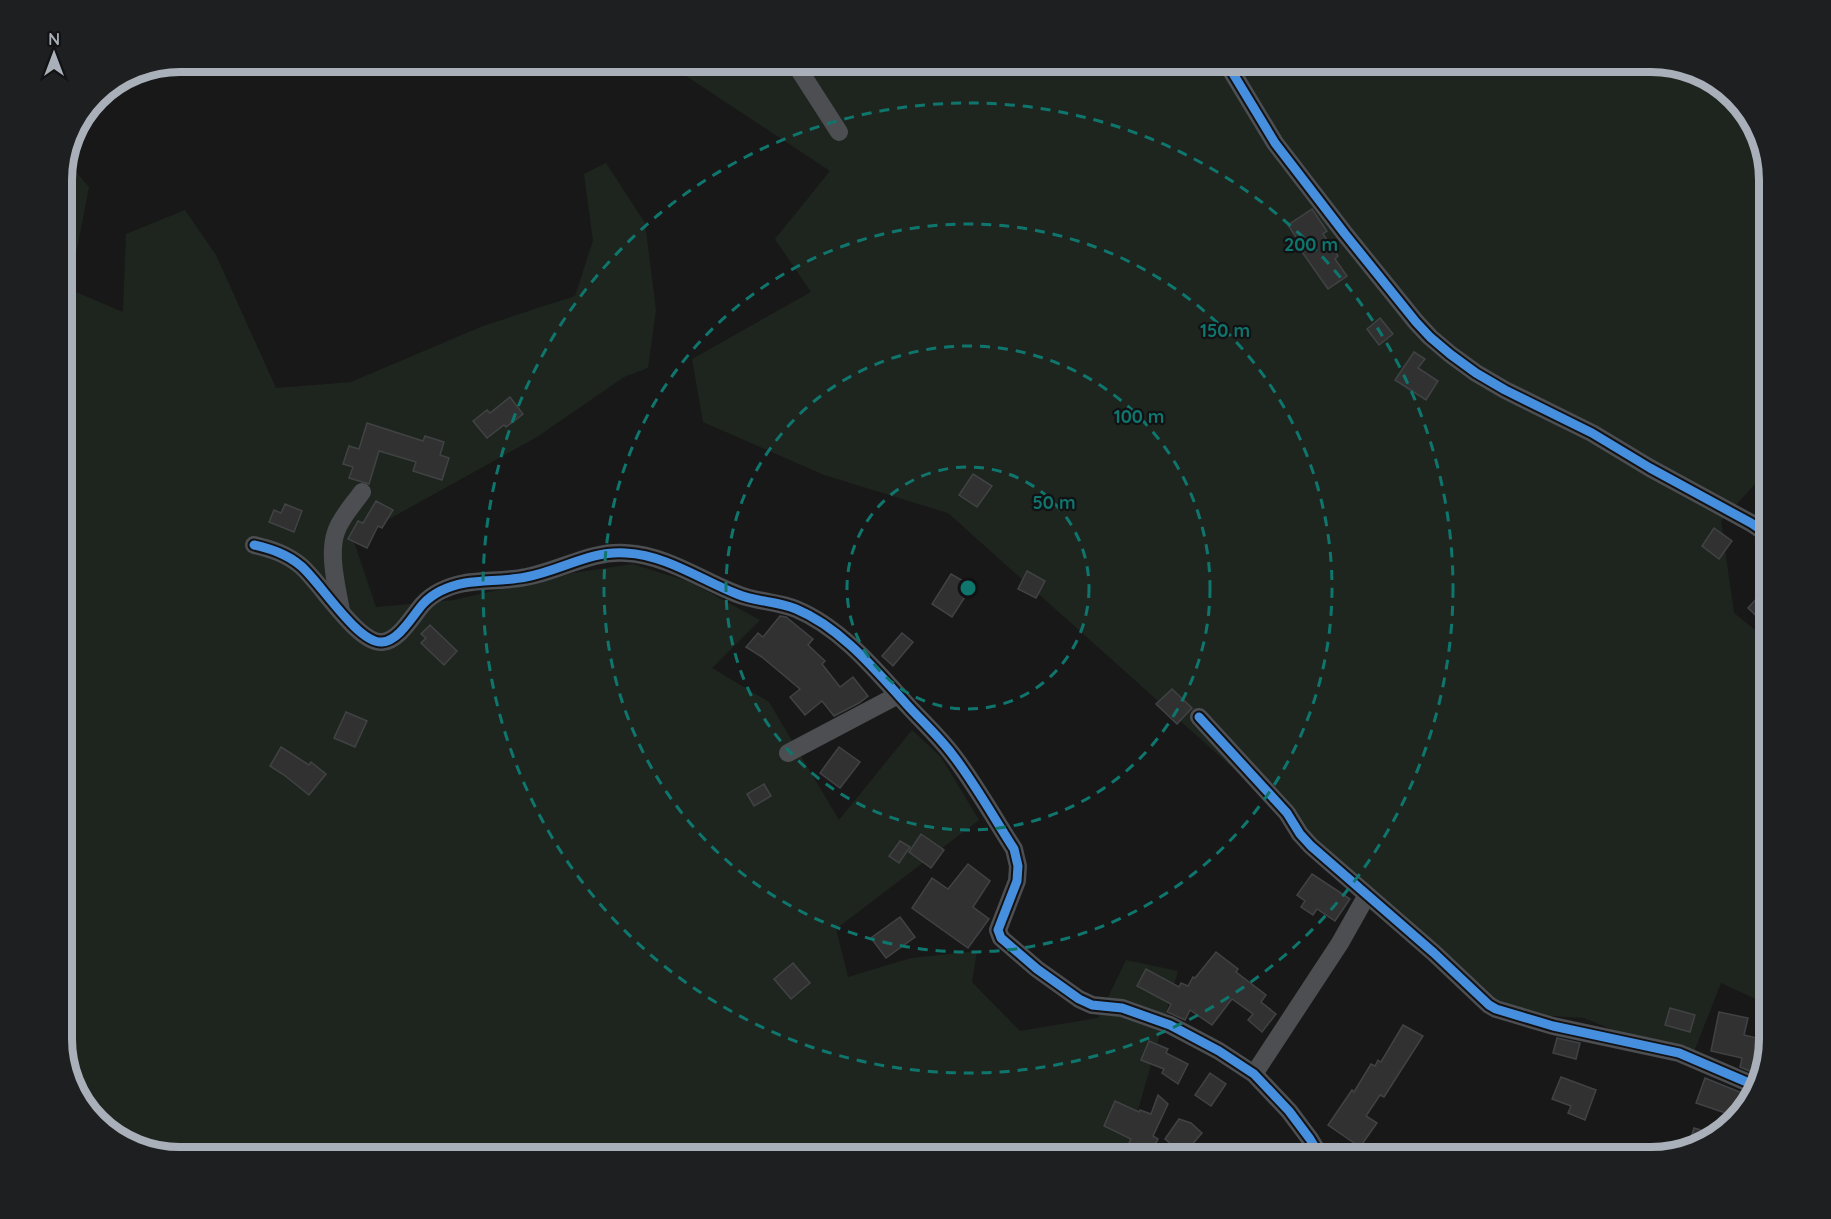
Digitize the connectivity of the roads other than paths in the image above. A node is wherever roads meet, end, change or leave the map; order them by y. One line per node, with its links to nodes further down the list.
1 (800, 72): 3 (street)
2 (1232, 72): 5 (street)
3 (839, 132)
4 (362, 492): 7 (street)
5 (1759, 528)
6 (254, 545): 7 (street)
7 (341, 613): 8 (street)
8 (898, 695): 10 (street); 12 (street)
9 (1199, 717): 11 (street)
10 (788, 753)
11 (1367, 895): 12 (street); 13 (street)
12 (1254, 1074): 14 (street)
13 (1749, 1083)
14 (1315, 1147)

